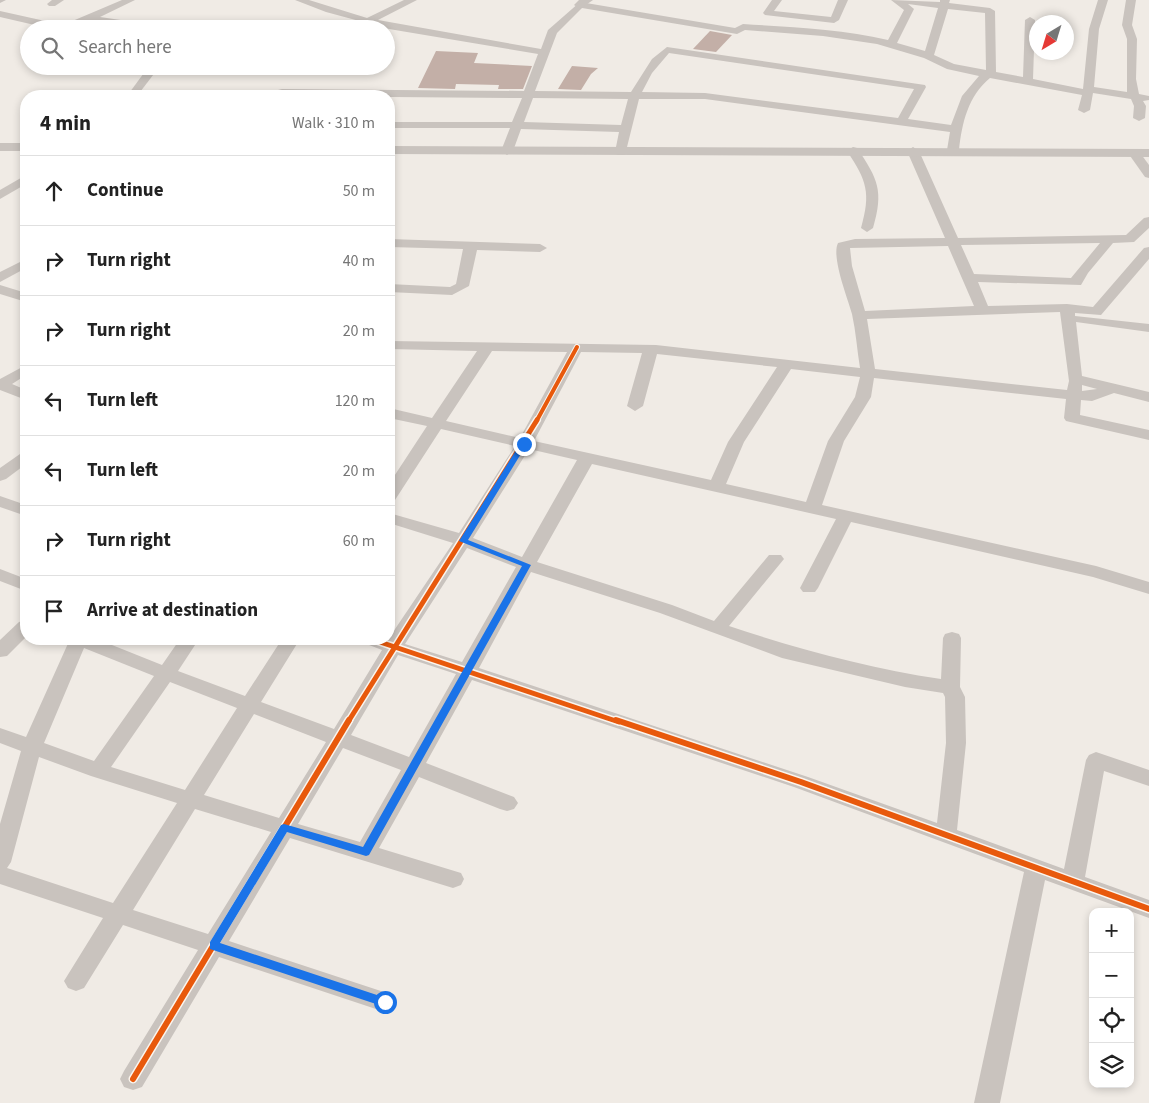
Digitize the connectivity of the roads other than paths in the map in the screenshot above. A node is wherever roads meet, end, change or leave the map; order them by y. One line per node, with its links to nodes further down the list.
1 (130, 0): 13 (street)
2 (300, 0): 17 (street)
3 (777, 0): 4 (street)
4 (843, 0)
5 (896, 0): 11 (street)
6 (1103, 0): 28 (street)
7 (1132, 0): 32 (street)
8 (404, 1): 18 (street)
9 (583, 2): 20 (street); 22 (street)
10 (944, 3): 11 (street); 23 (street); 24 (street)
11 (909, 4): 20 (street)
12 (0, 14): 14 (street)
13 (88, 18): 15 (street); 16 (street)
14 (26, 20)
15 (84, 20)
16 (101, 20)
17 (365, 20)
18 (371, 20)
19 (395, 26): 22 (street)
20 (891, 45): 23 (street)
21 (1029, 51): 26 (street)
22 (543, 52): 31 (street)
23 (929, 55): 24 (street)
24 (987, 74): 26 (street); 39 (street)
25 (148, 75): 27 (street)
26 (1028, 82): 28 (street)
27 (137, 90)
28 (1088, 91): 32 (street); 34 (street)
29 (395, 94): 31 (street)
30 (634, 95): 31 (street); 36 (street); 36 (street); 40 (street)
31 (527, 96): 38 (street)
32 (1136, 97): 33 (street); 35 (street)
33 (1149, 99)
34 (1084, 110)
35 (1140, 118)
36 (901, 122): 39 (street)
37 (395, 124): 38 (street)
38 (517, 125): 40 (street); 45 (street)
39 (956, 128): 44 (street)
40 (626, 129): 48 (street)
41 (0, 147): 42 (street)
42 (20, 147)
43 (395, 150): 45 (street)
44 (953, 150): 47 (street); 49 (street)
45 (507, 151): 48 (street)
46 (853, 151): 47 (street); 48 (street); 54 (street)
47 (913, 151): 57 (street)
48 (621, 152)
49 (1142, 153): 50 (street)
50 (1149, 174)
51 (20, 183): 52 (street)
52 (0, 195)
53 (1149, 221): 56 (street)
54 (867, 228)
55 (1109, 238): 56 (street); 57 (street); 65 (street)
56 (1129, 239): 60 (street)
57 (954, 242): 65 (street); 71 (street)
58 (395, 243): 59 (street)
59 (471, 245): 61 (street); 66 (street)
60 (1149, 246)
61 (540, 248)
62 (1149, 250): 70 (street)
63 (20, 266): 64 (street)
64 (0, 278)
65 (969, 278): 69 (street)
66 (395, 288)
67 (0, 289): 68 (street)
68 (20, 296)
69 (984, 310): 70 (street); 71 (street)
70 (1068, 313): 72 (street); 81 (street)
71 (859, 315): 79 (street)
72 (1149, 328)
73 (395, 345): 74 (street)
74 (487, 347): 75 (street); 86 (street)
75 (577, 347): 76 (street); 88 (street)
76 (651, 349): 77 (street); 84 (street)
77 (787, 364): 79 (street); 93 (street)
78 (20, 373): 80 (street)
79 (868, 373): 81 (street); 96 (street)
80 (0, 385): 82 (street)
81 (1074, 387): 83 (street); 87 (street)
82 (20, 393)
83 (1149, 397)
84 (635, 406)
85 (395, 414): 86 (street)
86 (436, 424): 88 (street); 92 (street)
87 (1149, 435)
88 (524, 444): 89 (street); 99 (street)
89 (586, 459): 93 (street); 101 (street)
90 (20, 461): 91 (street)
91 (0, 476)
92 (395, 487)
93 (716, 488): 96 (street)
94 (0, 501): 95 (street)
95 (20, 509)
96 (812, 509): 97 (street)
97 (846, 516): 104 (street); 105 (street)
98 (395, 520): 99 (street)
99 (463, 541): 101 (street); 109 (street)
100 (775, 559): 106 (street)
101 (527, 565): 106 (street); 117 (street)
102 (0, 575): 103 (street)
103 (20, 583)
104 (809, 588)
105 (1149, 588)
106 (717, 629): 119 (street)
107 (20, 632): 116 (street)
108 (952, 638): 119 (street)
109 (395, 644)
110 (77, 645): 123 (street)
111 (94, 645): 118 (street)
112 (186, 645): 118 (street)
113 (287, 645): 120 (street)
114 (391, 645): 115 (street)
115 (394, 646): 117 (street); 122 (street)
116 (0, 651)
117 (468, 671): 124 (street); 130 (street)
118 (165, 675): 120 (street); 125 (street)
119 (950, 687): 130 (street)
120 (249, 707): 122 (street); 127 (street)
121 (0, 735): 123 (street)
122 (338, 739): 124 (street); 129 (street)
123 (32, 747): 125 (street); 132 (street)
124 (414, 766): 128 (street); 131 (street)
125 (98, 771): 127 (street)
126 (1149, 778): 136 (street)
127 (191, 799): 129 (street); 138 (street)
128 (507, 803)
129 (284, 828): 131 (street); 139 (street)
130 (946, 836): 133 (street)
131 (366, 852): 135 (street)
132 (0, 862)
133 (1036, 868): 136 (street); 143 (street)
134 (0, 875): 138 (street)
135 (453, 879)
136 (1073, 882): 137 (street)
137 (1149, 909)
138 (119, 914): 139 (street); 140 (street)
139 (213, 946): 141 (street); 142 (street)
140 (76, 981)
141 (385, 1002)
142 (133, 1079)
143 (991, 1102)

